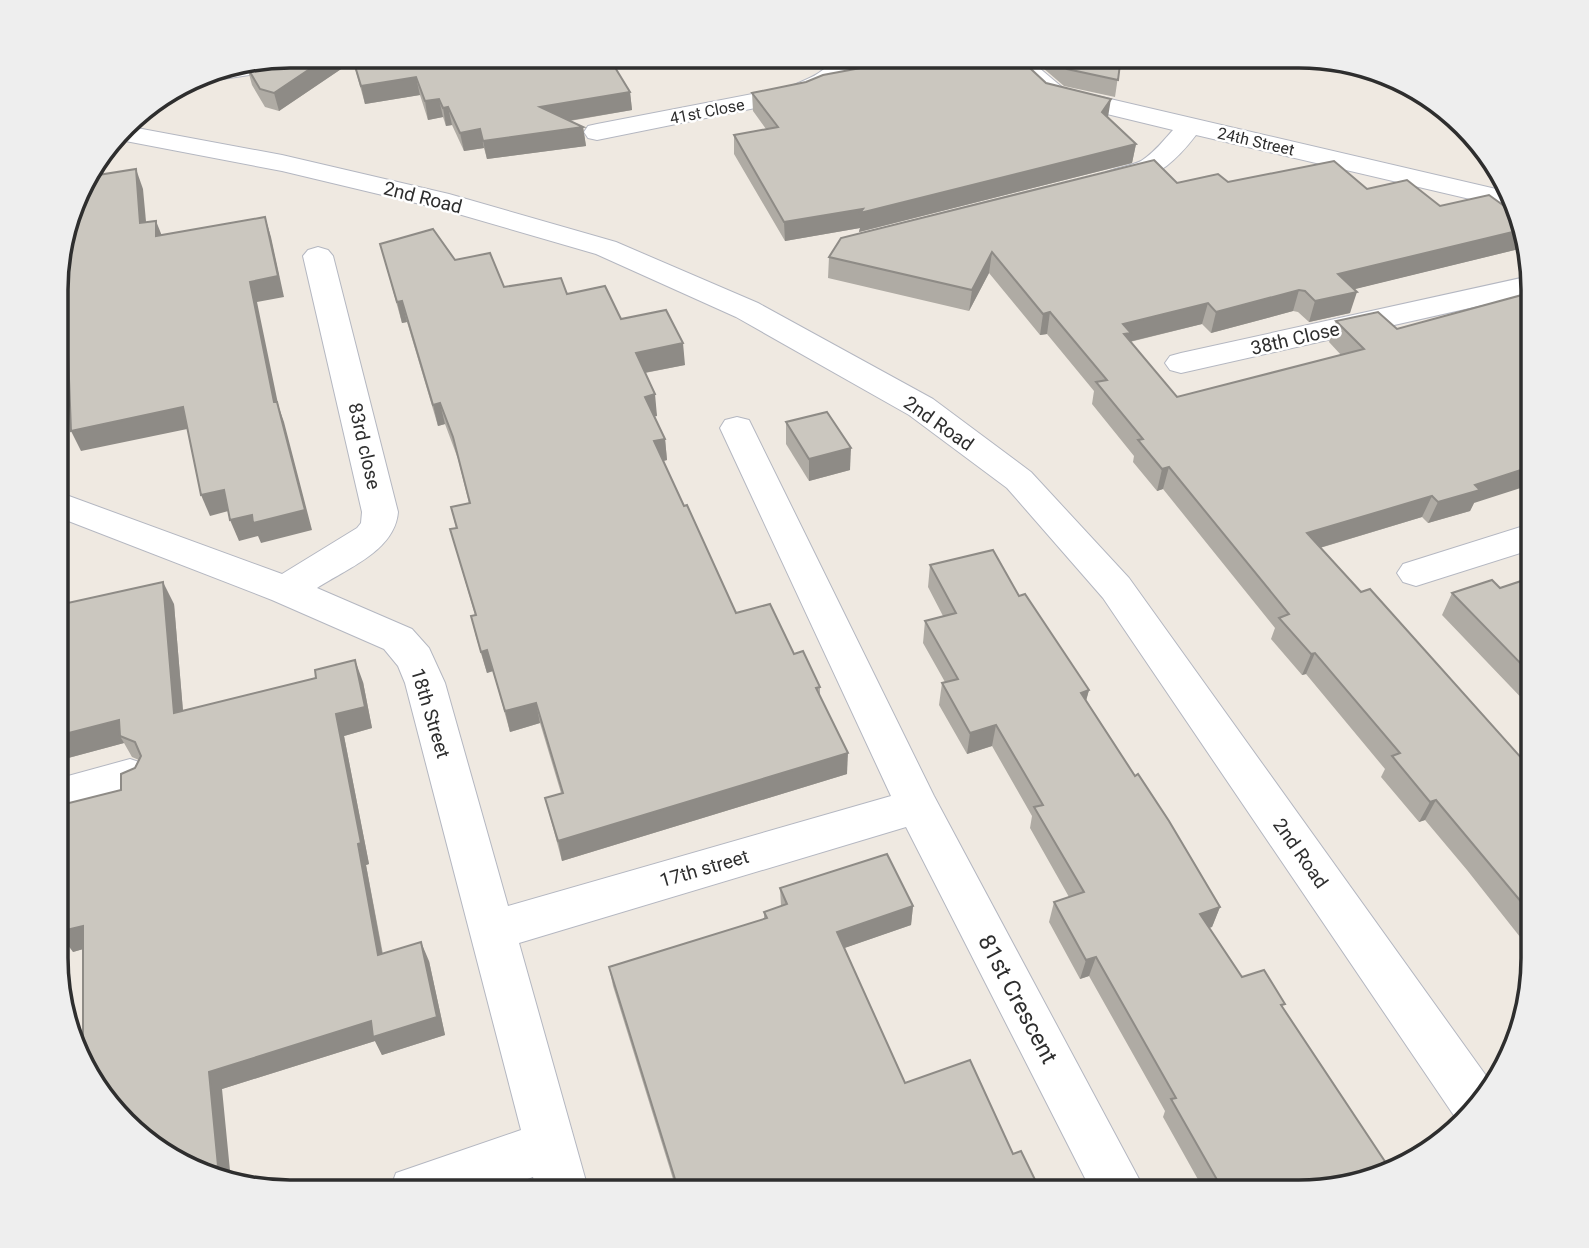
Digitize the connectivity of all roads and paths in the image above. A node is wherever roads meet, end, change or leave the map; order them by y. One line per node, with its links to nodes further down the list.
1 (839, 69): 4 (street, 41st Close)
2 (1025, 69): 3 (street, 24th Street)
3 (1190, 125): 6 (street); 7 (street, 24th Street)
4 (597, 132)
5 (131, 135): 20 (street, 2nd Road)
6 (1091, 185)
7 (1501, 199)
8 (317, 256): 15 (street, 83rd close)
9 (1521, 287): 10 (street, 38th Close)
10 (1181, 363)
11 (737, 428): 18 (street, 81st Crescent)
12 (68, 514): 15 (street, 18th Street)
13 (1521, 540): 14 (street)
14 (1416, 573)
15 (285, 590): 19 (street, 18th Street)
16 (130, 776): 17 (street)
17 (69, 794)
18 (916, 806): 19 (street, 17th street); 23 (street, 81st Crescent)
19 (492, 931): 21 (street, 18th Street)
20 (1471, 1097)
21 (557, 1168): 22 (street)
22 (491, 1179)
23 (1113, 1180)

